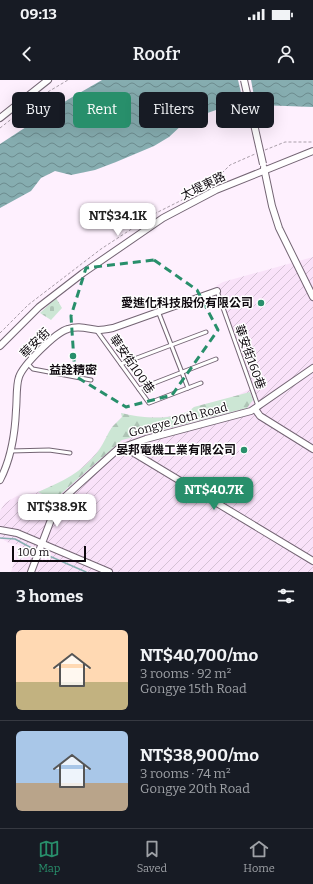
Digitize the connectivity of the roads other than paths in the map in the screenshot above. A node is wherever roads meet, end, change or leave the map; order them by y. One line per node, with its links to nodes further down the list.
1 (48, 80): 3 (street)
2 (244, 80): 5 (street, bridge)
3 (0, 118)
4 (313, 151): 5 (street, 太堤東路)
5 (264, 171): 7 (street); 12 (street, 太堤東路)
6 (217, 291): 8 (street, 華安街); 22 (lane, 華安街160巷)
7 (313, 297)
8 (158, 311): 9 (street, 華安街); 11 (lane)
9 (96, 330): 14 (street, 華安街); 15 (lane, 華安街100巷)
10 (206, 332): 11 (lane)
11 (171, 345): 15 (lane); 17 (lane)
12 (0, 346)
13 (216, 359): 17 (lane)
14 (28, 364): 18 (lane); 25 (street, 華安街)
15 (121, 364): 21 (lane, 華安街100巷)
16 (313, 368): 22 (street, Gongye 20th Road)
17 (182, 372): 20 (lane); 21 (lane)
18 (91, 380)
19 (201, 383): 20 (lane, 華安街100巷)
20 (188, 388): 21 (lane, 華安街100巷)
21 (139, 389)
22 (257, 408): 23 (street, Gongye 20th Road); 24 (street)
23 (124, 447): 29 (street, Gongye 20th Road); 30 (street)
24 (313, 449)
25 (11, 451): 26 (lane); 27 (street, 華安街)
26 (70, 453)
27 (0, 480)
28 (0, 530): 29 (street)
29 (41, 544): 31 (street, Gongye 20th Road); 32 (street)
30 (313, 561)
31 (31, 572)
32 (109, 572)

